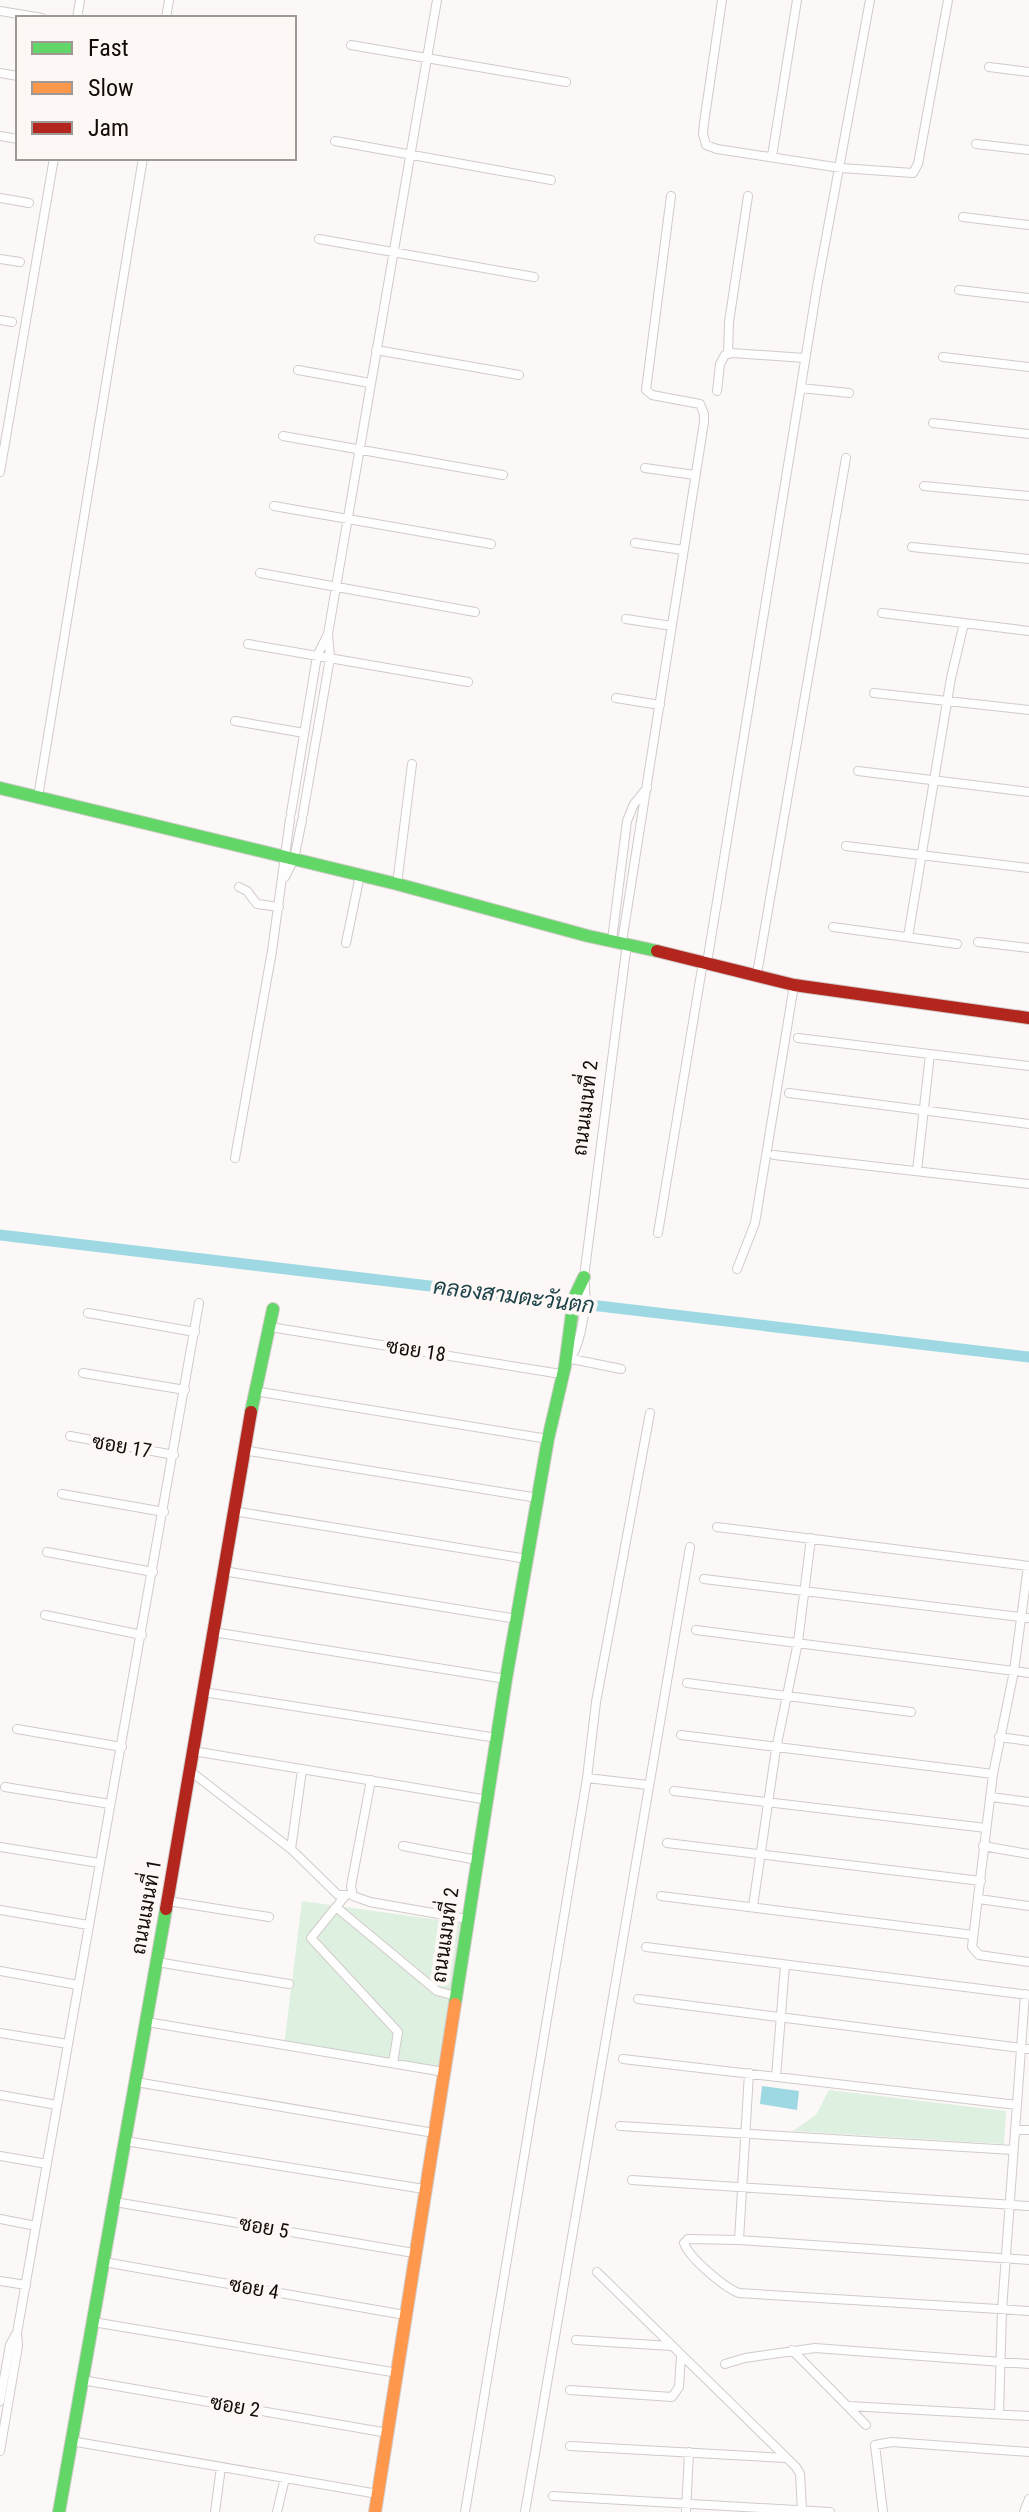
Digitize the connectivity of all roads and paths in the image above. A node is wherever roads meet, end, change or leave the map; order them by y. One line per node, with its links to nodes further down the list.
1 (437, 0): 9 (street)
2 (722, 0): 17 (street)
3 (797, 0): 17 (street)
4 (870, 0): 20 (street)
5 (948, 0): 20 (street)
6 (0, 11): 7 (street)
7 (30, 16)
8 (351, 45): 9 (street)
9 (427, 58): 12 (street); 16 (street)
10 (989, 67): 11 (street)
11 (1029, 72)
12 (566, 82)
13 (335, 141): 16 (street)
14 (976, 144): 15 (street)
15 (1029, 150)
16 (410, 155): 21 (street); 29 (street)
17 (772, 156): 20 (street)
18 (54, 160): 54 (street)
19 (143, 160): 92 (street)
20 (841, 168): 40 (street)
21 (551, 180)
22 (671, 196): 56 (street)
23 (748, 196): 38 (street)
24 (0, 198): 25 (street)
25 (29, 203)
26 (963, 217): 27 (street)
27 (1029, 225)
28 (319, 239): 29 (street)
29 (394, 252): 32 (street); 37 (street)
30 (0, 259): 31 (street)
31 (20, 262)
32 (534, 277)
33 (959, 290): 34 (street)
34 (1029, 298)
35 (0, 320): 36 (street)
36 (12, 322)
37 (376, 350): 43 (street); 44 (street)
38 (728, 354): 40 (street); 46 (street)
39 (943, 357): 41 (street)
40 (805, 358): 45 (street)
41 (1029, 367)
42 (298, 370): 44 (street)
43 (519, 375)
44 (370, 383): 51 (street)
45 (801, 388): 47 (street); 108 (street)
46 (717, 391)
47 (849, 393)
48 (933, 423): 49 (street)
49 (1029, 434)
50 (283, 436): 51 (street)
51 (359, 449): 55 (street); 60 (street)
52 (846, 458): 109 (street)
53 (645, 468): 56 (street)
54 (0, 472)
55 (503, 475)
56 (695, 475): 64 (street)
57 (924, 486): 58 (street)
58 (1029, 496)
59 (274, 506): 60 (street)
60 (348, 519): 62 (street); 67 (street)
61 (635, 543): 64 (street)
62 (491, 544)
63 (912, 547): 65 (street)
64 (683, 550): 72 (street)
65 (1029, 559)
66 (260, 573): 67 (street)
67 (336, 587): 68 (street); 74 (street)
68 (475, 612)
69 (882, 613): 71 (street)
70 (626, 619): 72 (street)
71 (964, 623): 73 (street); 81 (street)
72 (672, 626): 82 (street)
73 (1029, 631)
74 (328, 634): 76 (street); 77 (street)
75 (248, 644): 76 (street)
76 (317, 656): 77 (street); 85 (street)
77 (330, 658): 78 (street); 95 (street)
78 (468, 682)
79 (874, 693): 81 (street)
80 (616, 698): 82 (street)
81 (948, 701): 83 (street); 88 (street)
82 (660, 705): 89 (street)
83 (1029, 710)
84 (235, 721): 85 (street)
85 (304, 733): 95 (street)
86 (412, 764): 98 (street)
87 (858, 771): 88 (street)
88 (936, 781): 91 (street); 94 (street)
89 (647, 787): 103 (street); 103 (street)
90 (0, 788): 92 (street)
91 (1029, 792)
92 (38, 797): 95 (street)
93 (846, 846): 94 (street)
94 (923, 856): 96 (street); 102 (street)
95 (289, 858): 97 (street); 100 (street)
96 (1029, 868)
97 (360, 875): 98 (street); 105 (street)
98 (397, 884): 103 (street)
99 (239, 887): 100 (street)
100 (279, 907): 119 (street)
101 (833, 927): 102 (street)
102 (908, 937): 106 (street)
103 (620, 942): 108 (street); 124 (street, ถนนเมนที่ 2)
104 (978, 942): 107 (street)
105 (346, 943)
106 (957, 944)
107 (1029, 948)
108 (705, 962): 109 (street); 122 (street)
109 (757, 974): 110 (street)
110 (794, 985): 111 (street); 123 (street)
111 (1029, 1018)
112 (798, 1038): 113 (street)
113 (930, 1054): 114 (street); 116 (street)
114 (1029, 1066)
115 (789, 1093): 116 (street)
116 (923, 1111): 117 (street); 120 (street)
117 (1029, 1124)
118 (774, 1155): 120 (street)
119 (235, 1158)
120 (917, 1171): 121 (street)
121 (1029, 1184)
122 (658, 1233)
123 (737, 1269)
124 (584, 1277): 130 (street, ถนนเมนที่ 2)
125 (199, 1303): 129 (street)
126 (273, 1309): 128 (street, ถนนเมนที่ 1)
127 (88, 1313): 129 (street)
128 (270, 1327): 130 (street, ซอย 18); 134 (street, ถนนเมนที่ 1)
129 (195, 1332): 133 (street)
130 (565, 1364): 131 (street, ซอย 18); 137 (street, ถนนเมนที่ 2)
131 (621, 1369)
132 (83, 1373): 133 (street)
133 (185, 1390): 139 (street)
134 (254, 1391): 137 (street); 138 (street, ถนนเมนที่ 1)
135 (650, 1413): 179 (street)
136 (70, 1436): 139 (street, ซอย 17)
137 (548, 1439): 141 (street, ถนนเมนที่ 2)
138 (243, 1450): 141 (street); 142 (street, ถนนเมนที่ 1)
139 (174, 1455): 143 (street)
140 (62, 1494): 143 (street)
141 (538, 1498): 148 (street, ถนนเมนที่ 2)
142 (233, 1511): 148 (street); 150 (street, ถนนเมนที่ 1)
143 (164, 1512): 151 (street)
144 (717, 1527): 145 (street)
145 (811, 1538): 149 (street); 153 (street)
146 (690, 1547): 181 (street)
147 (47, 1552): 151 (street)
148 (527, 1559): 156 (street, ถนนเมนที่ 2)
149 (1029, 1566): 155 (street)
150 (223, 1571): 156 (street); 158 (street, ถนนเมนที่ 1)
151 (153, 1572): 159 (street)
152 (704, 1579): 153 (street)
153 (804, 1590): 155 (street); 160 (street)
154 (45, 1615): 159 (street)
155 (1025, 1618): 161 (street)
156 (517, 1619): 163 (street, ถนนเมนที่ 2)
157 (696, 1630): 160 (street)
158 (213, 1632): 163 (street); 165 (street, ถนนเมนที่ 1)
159 (142, 1635): 173 (street)
160 (798, 1642): 161 (street); 166 (street)
161 (1014, 1671): 162 (street); 170 (street)
162 (1029, 1673)
163 (506, 1679): 171 (street, ถนนเมนที่ 2)
164 (687, 1683): 166 (street)
165 (203, 1692): 171 (street); 175 (street, ถนนเมนที่ 1)
166 (787, 1696): 167 (street); 174 (street)
167 (911, 1712)
168 (17, 1729): 173 (street)
169 (681, 1735): 174 (street)
170 (999, 1737): 172 (street); 178 (street)
171 (497, 1738): 185 (street, ถนนเมนที่ 2)
172 (1029, 1741)
173 (122, 1747): 188 (street)
174 (776, 1749): 178 (street); 186 (street)
175 (193, 1751): 176 (street); 177 (street, ถนนเมนที่ 1)
176 (302, 1770): 180 (street); 194 (street)
177 (190, 1771): 194 (street); 203 (street, ถนนเมนที่ 1)
178 (993, 1774): 184 (street)
179 (587, 1778): 181 (street); 299 (street)
180 (371, 1780): 185 (street); 200 (street)
181 (648, 1785): 300 (street)
182 (5, 1787): 188 (street)
183 (674, 1791): 186 (street)
184 (991, 1797): 187 (street); 189 (street)
185 (488, 1800): 197 (street, ถนนเมนที่ 2)
186 (769, 1802): 189 (street); 195 (street)
187 (1029, 1802)
188 (110, 1804): 198 (street)
189 (986, 1828): 192 (street)
190 (667, 1843): 195 (street)
191 (403, 1846): 197 (street)
192 (983, 1846): 196 (street); 199 (street)
193 (0, 1847): 198 (street)
194 (291, 1849): 200 (street)
195 (762, 1854): 199 (street); 204 (street)
196 (1029, 1854)
197 (477, 1860): 209 (street, ถนนเมนที่ 2)
198 (99, 1863): 210 (street)
199 (981, 1881): 202 (street)
200 (348, 1894): 206 (street); 209 (street)
201 (661, 1896): 204 (street)
202 (979, 1899): 205 (street); 211 (street)
203 (168, 1901): 208 (street); 213 (street, ถนนเมนที่ 1)
204 (753, 1906): 211 (street)
205 (1029, 1906)
206 (336, 1907): 220 (street); 228 (street)
207 (0, 1910): 210 (street)
208 (269, 1917)
209 (467, 1919): 220 (street, ถนนเมนที่ 2)
210 (88, 1925): 218 (street)
211 (973, 1935): 214 (street)
212 (646, 1947): 215 (street)
213 (157, 1962): 217 (street); 223 (street, ถนนเมนที่ 1)
214 (1029, 1962)
215 (785, 1965): 219 (street); 222 (street)
216 (0, 1971): 218 (street)
217 (289, 1984)
218 (78, 1985): 225 (street)
219 (1027, 1995): 226 (street)
220 (456, 1996): 229 (street, ถนนเมนที่ 2)
221 (638, 1999): 222 (street)
222 (781, 2018): 226 (street); 231 (street)
223 (147, 2022): 228 (street); 232 (street, ถนนเมนที่ 1)
224 (0, 2033): 225 (street)
225 (68, 2044): 234 (street)
226 (1025, 2048): 235 (street)
227 (623, 2059): 230 (street)
228 (393, 2063): 229 (street)
229 (444, 2072): 239 (street, ถนนเมนที่ 2)
230 (749, 2073): 231 (street); 240 (street)
231 (776, 2077): 235 (street)
232 (136, 2082): 239 (street); 241 (street, ถนนเมนที่ 1)
233 (0, 2095): 234 (street)
234 (57, 2105): 244 (street)
235 (1017, 2105): 237 (street)
236 (620, 2126): 240 (street)
237 (1015, 2130): 238 (street); 242 (street)
238 (1029, 2130)
239 (434, 2133): 247 (street, ถนนเมนที่ 2)
240 (745, 2135): 242 (street); 246 (street)
241 (125, 2141): 247 (street); 248 (street, ถนนเมนที่ 1)
242 (1013, 2150): 249 (street)
243 (0, 2156): 244 (street)
244 (47, 2164): 252 (street)
245 (632, 2180): 246 (street)
246 (742, 2187): 249 (street); 253 (street)
247 (424, 2189): 254 (street, ถนนเมนที่ 2)
248 (115, 2202): 254 (street, ซอย 5); 257 (street, ถนนเมนที่ 1)
249 (1009, 2205): 250 (street); 255 (street)
250 (1029, 2206)
251 (0, 2219): 252 (street)
252 (36, 2226): 260 (street)
253 (739, 2240): 255 (street); 261 (street)
254 (414, 2253): 263 (street, ถนนเมนที่ 2)
255 (1006, 2258): 256 (street); 261 (street)
256 (1029, 2260)
257 (104, 2262): 263 (street, ซอย 4); 264 (street, ถนนเมนที่ 1)
258 (597, 2272): 267 (street)
259 (0, 2281): 260 (street)
260 (26, 2285): 266 (street)
261 (1002, 2310): 262 (street); 270 (street)
262 (1029, 2311)
263 (405, 2315): 273 (street, ถนนเมนที่ 2)
264 (93, 2322): 273 (street); 274 (street, ถนนเมนที่ 1)
265 (576, 2340): 267 (street)
266 (9, 2345): 276 (street)
267 (672, 2346): 269 (street)
268 (792, 2350): 270 (street); 271 (street); 277 (street)
269 (681, 2356): 275 (street); 287 (street)
270 (1001, 2362): 272 (street); 278 (street)
271 (725, 2364)
272 (1029, 2364)
273 (398, 2373): 281 (street, ถนนเมนที่ 2)
274 (82, 2380): 281 (street, ซอย 2); 282 (street, ถนนเมนที่ 1)
275 (570, 2390)
276 (3, 2405): 284 (street)
277 (849, 2406): 278 (street); 280 (street)
278 (999, 2414): 279 (street)
279 (1029, 2416)
280 (866, 2425)
281 (388, 2433): 290 (street, ถนนเมนที่ 2)
282 (71, 2441): 288 (street); 295 (street, ถนนเมนที่ 1)
283 (570, 2446): 285 (street)
284 (0, 2451)
285 (689, 2452): 287 (street); 293 (street)
286 (1029, 2452): 302 (street)
287 (787, 2458): 294 (street)
288 (221, 2467): 289 (street); 296 (street)
289 (285, 2478): 290 (street); 297 (street)
290 (378, 2494): 298 (street, ถนนเมนที่ 2)
291 (553, 2496): 293 (street)
292 (1029, 2499): 303 (street)
293 (686, 2508): 294 (street)
294 (802, 2510): 301 (street)
295 (59, 2512)
296 (215, 2512)
297 (277, 2512)
298 (375, 2512)
299 (465, 2512)
300 (525, 2512)
301 (830, 2512)
302 (883, 2512)
303 (1024, 2512)

